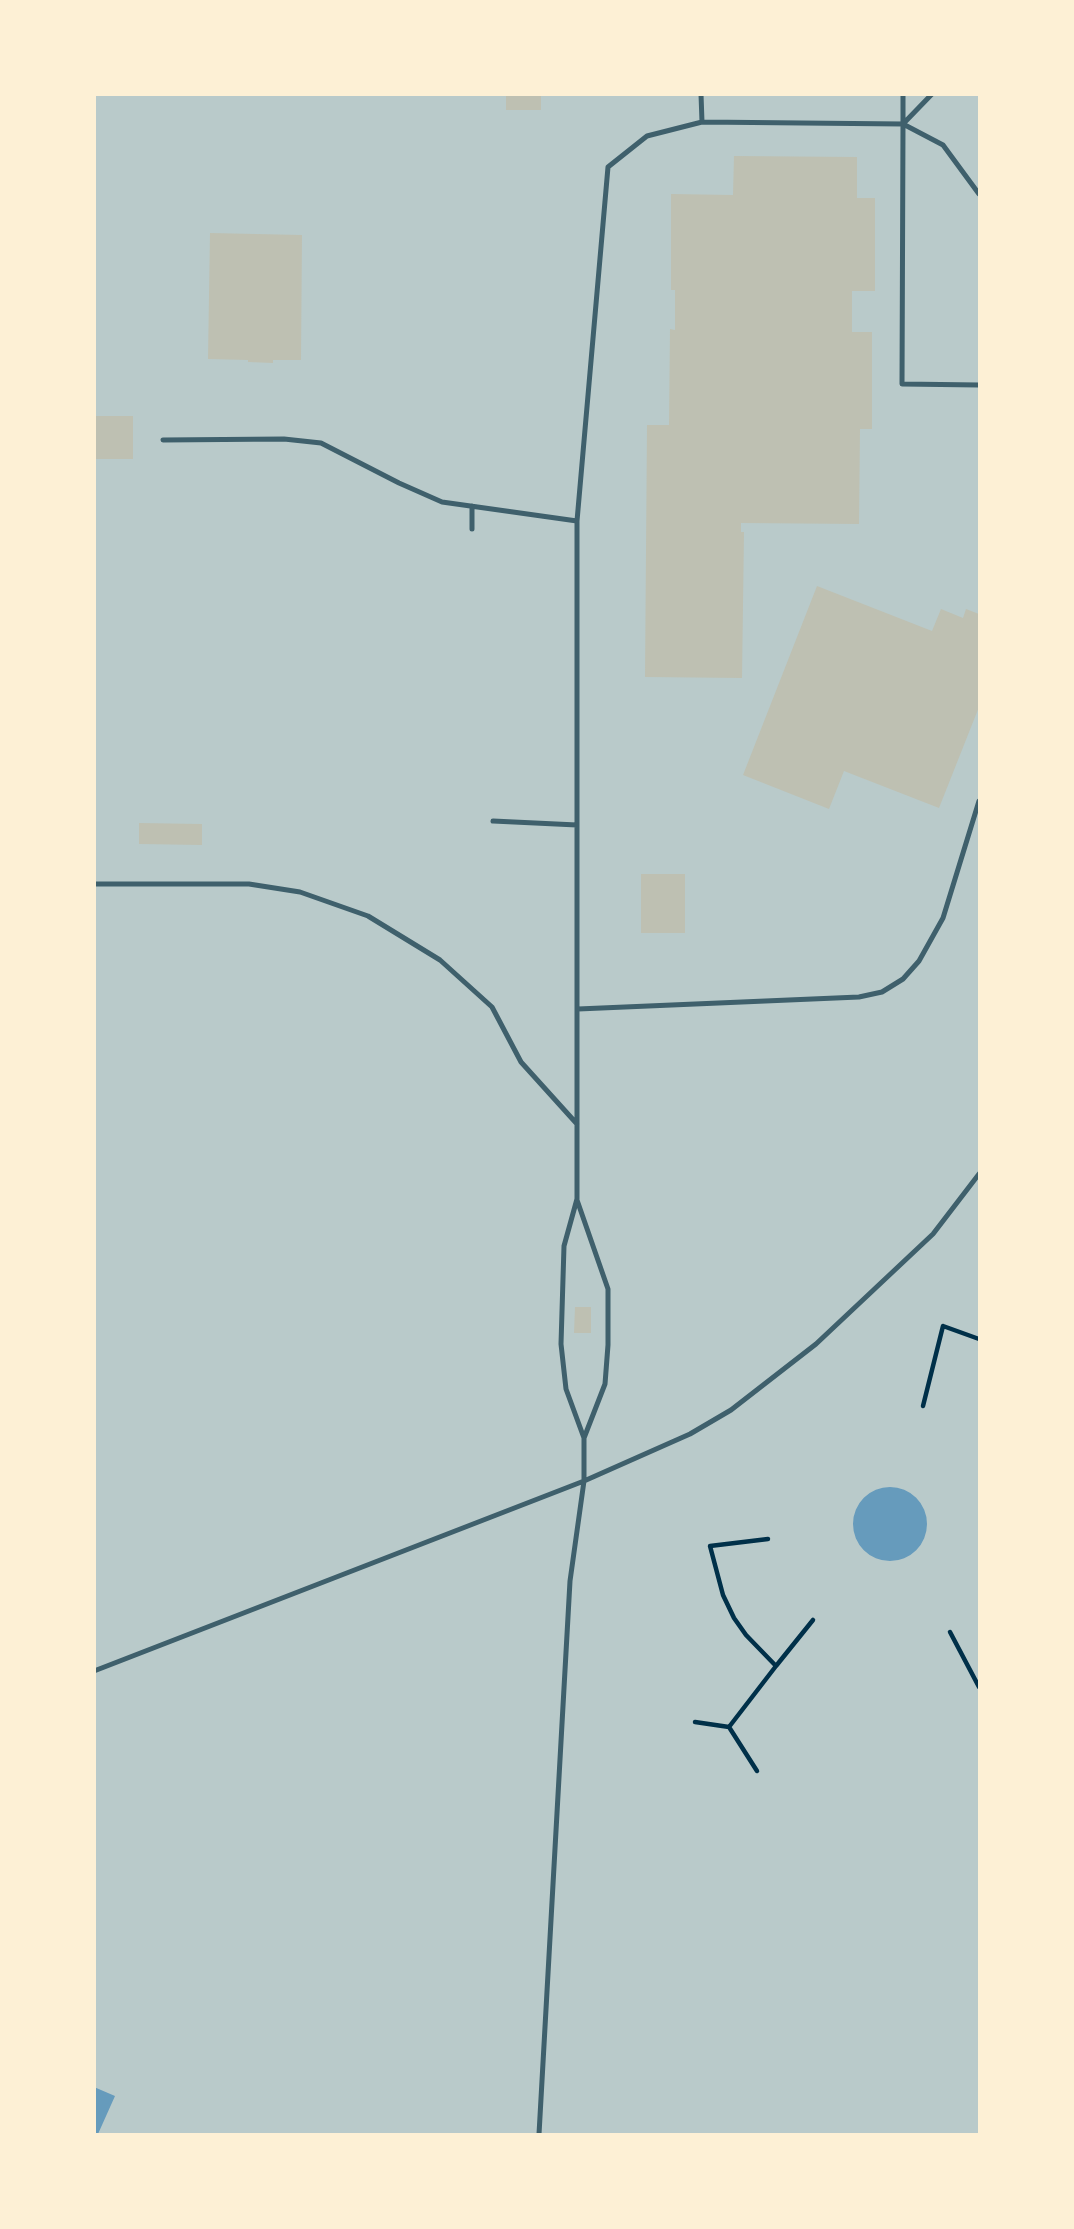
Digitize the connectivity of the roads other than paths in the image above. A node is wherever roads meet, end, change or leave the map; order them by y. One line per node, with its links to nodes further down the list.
1 (701, 94): 4 (lane)
2 (903, 94): 5 (lane)
3 (932, 94): 5 (lane)
4 (702, 122): 5 (lane); 10 (lane)
5 (903, 124): 6 (lane); 7 (lane)
6 (979, 194)
7 (979, 385)
8 (163, 440): 9 (lane)
9 (472, 506): 10 (lane); 11 (lane)
10 (577, 521): 14 (lane)
11 (472, 529)
12 (979, 801): 16 (lane)
13 (494, 821): 14 (lane)
14 (577, 825): 16 (lane)
15 (94, 884): 17 (lane)
16 (578, 1009): 17 (lane)
17 (577, 1124): 19 (lane)
18 (979, 1174): 21 (lane)
19 (577, 1199): 20 (lane); 20 (lane)
20 (584, 1438): 21 (lane)
21 (584, 1481): 22 (lane); 23 (lane)
22 (94, 1671)
23 (539, 2134)

